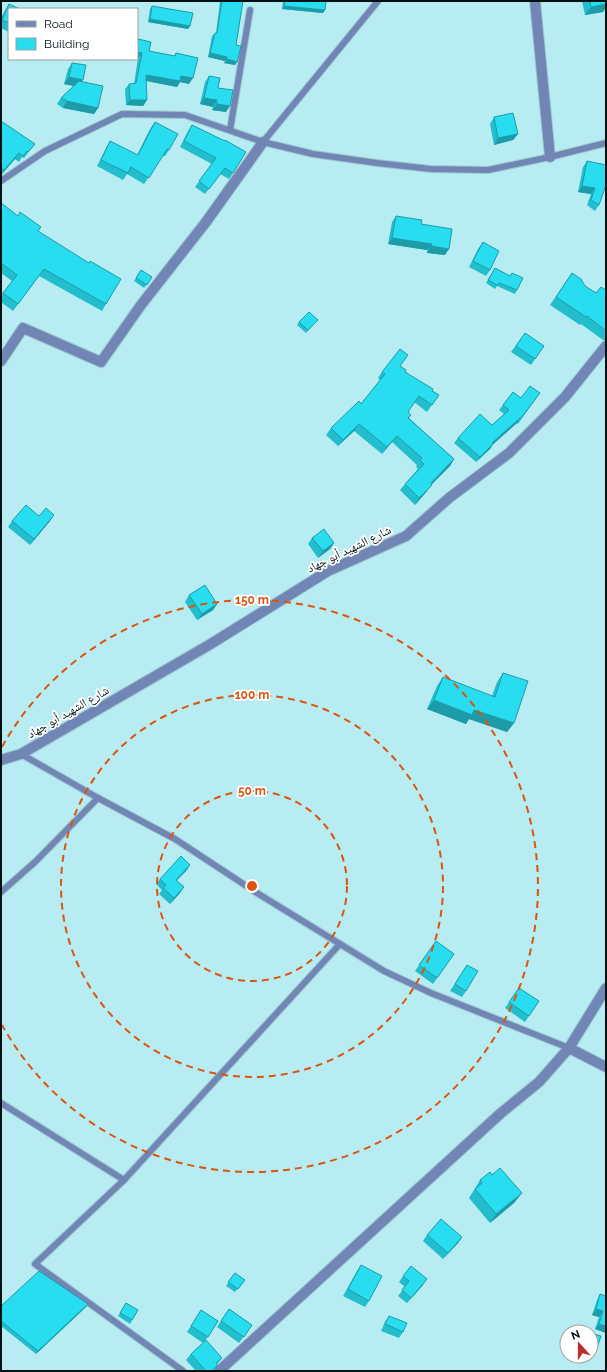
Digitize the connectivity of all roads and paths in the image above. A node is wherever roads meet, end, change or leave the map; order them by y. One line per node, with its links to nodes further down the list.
1 (378, 1): 5 (lane)
2 (534, 1): 7 (street)
3 (250, 10): 4 (lane)
4 (230, 130): 5 (lane); 8 (lane)
5 (263, 142): 7 (lane); 10 (street)
6 (606, 142): 7 (lane)
7 (550, 157)
8 (1, 181)
9 (606, 346): 11 (street, شارع الشهيد أبو جهاد)
10 (1, 361)
11 (21, 754): 12 (street, شارع الشهيد أبو جهاد); 13 (lane)
12 (1, 760)
13 (98, 798): 14 (lane); 15 (lane)
14 (1, 892)
15 (340, 944): 17 (lane); 20 (lane)
16 (606, 988): 17 (street)
17 (569, 1048): 18 (street); 22 (street)
18 (606, 1067)
19 (1, 1103): 20 (lane)
20 (124, 1180): 21 (lane)
21 (183, 1371)
22 (219, 1371)

